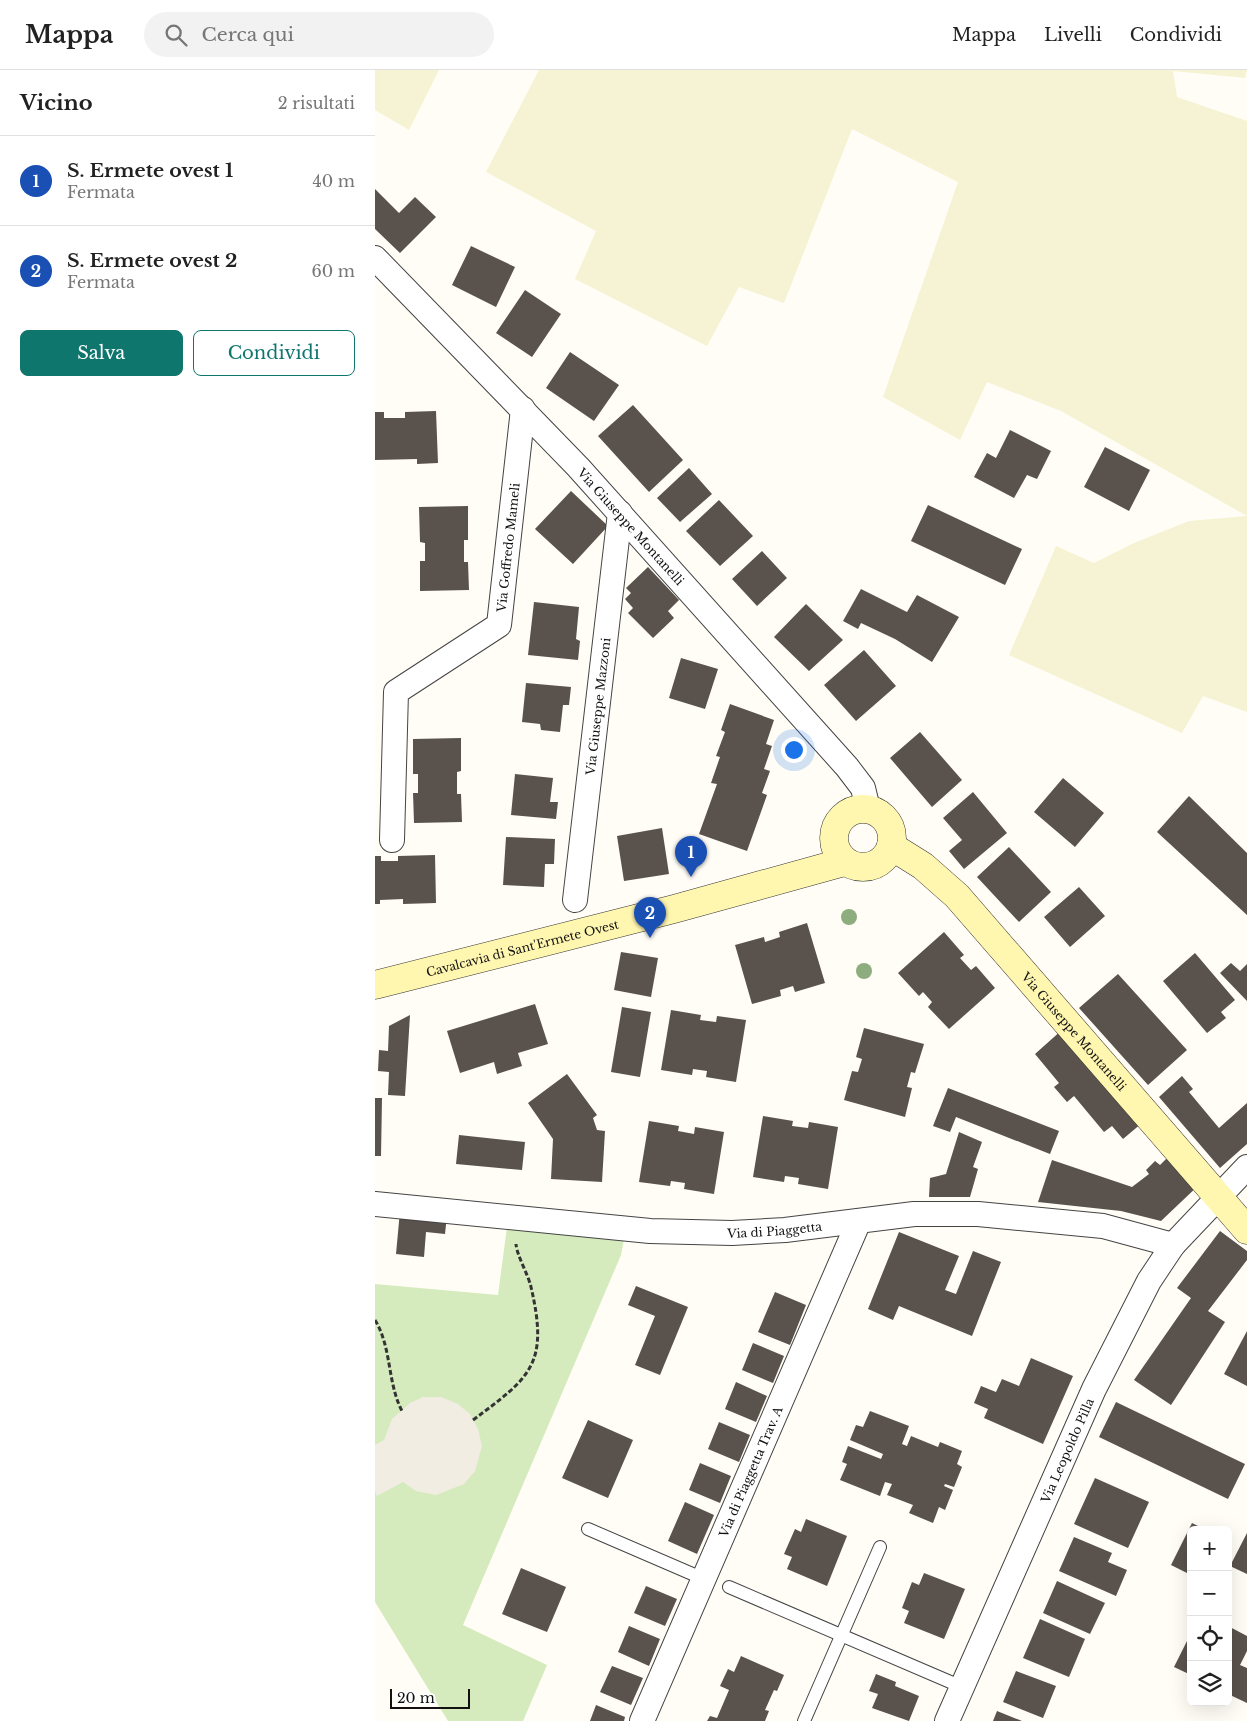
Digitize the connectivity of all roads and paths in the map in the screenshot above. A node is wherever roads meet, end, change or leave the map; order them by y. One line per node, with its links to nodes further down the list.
1 (375, 258): 2 (street, Via Giuseppe Montanelli)
2 (523, 409): 3 (street, Via Giuseppe Montanelli); 5 (street, Via Goffredo Mameli)
3 (620, 513): 4 (street, Via Giuseppe Montanelli); 8 (street, Via Giuseppe Mazzoni)
4 (868, 809): 6 (street); 7 (street)
5 (392, 840)
6 (891, 846): 7 (street); 11 (street, Via Giuseppe Montanelli)
7 (844, 862): 9 (street, Cavalcavia di Sant'Ermete Ovest)
8 (575, 900)
9 (375, 984)
10 (1247, 1167): 11 (street, Via Leopoldo Pilla)
11 (1218, 1197): 15 (street, Via Giuseppe Montanelli); 16 (street, Via Leopoldo Pilla)
12 (375, 1204): 13 (street, Via di Piaggetta)
13 (518, 1217): 14 (street, Via di Piaggetta); 19 (path)
14 (859, 1221): 16 (street, Via di Piaggetta); 22 (street, Via di Piaggetta Trav. A)
15 (1247, 1230)
16 (1173, 1245): 25 (street, Via Leopoldo Pilla)
17 (375, 1320): 18 (path)
18 (402, 1410)
19 (473, 1420)
20 (588, 1529): 22 (lane)
21 (880, 1547): 24 (lane)
22 (704, 1579): 26 (street, Via di Piaggetta Trav. A)
23 (729, 1587): 24 (lane)
24 (841, 1634): 25 (lane); 27 (lane)
25 (962, 1687): 28 (street, Via Leopoldo Pilla)
26 (642, 1721)
27 (804, 1721)
28 (947, 1721)

